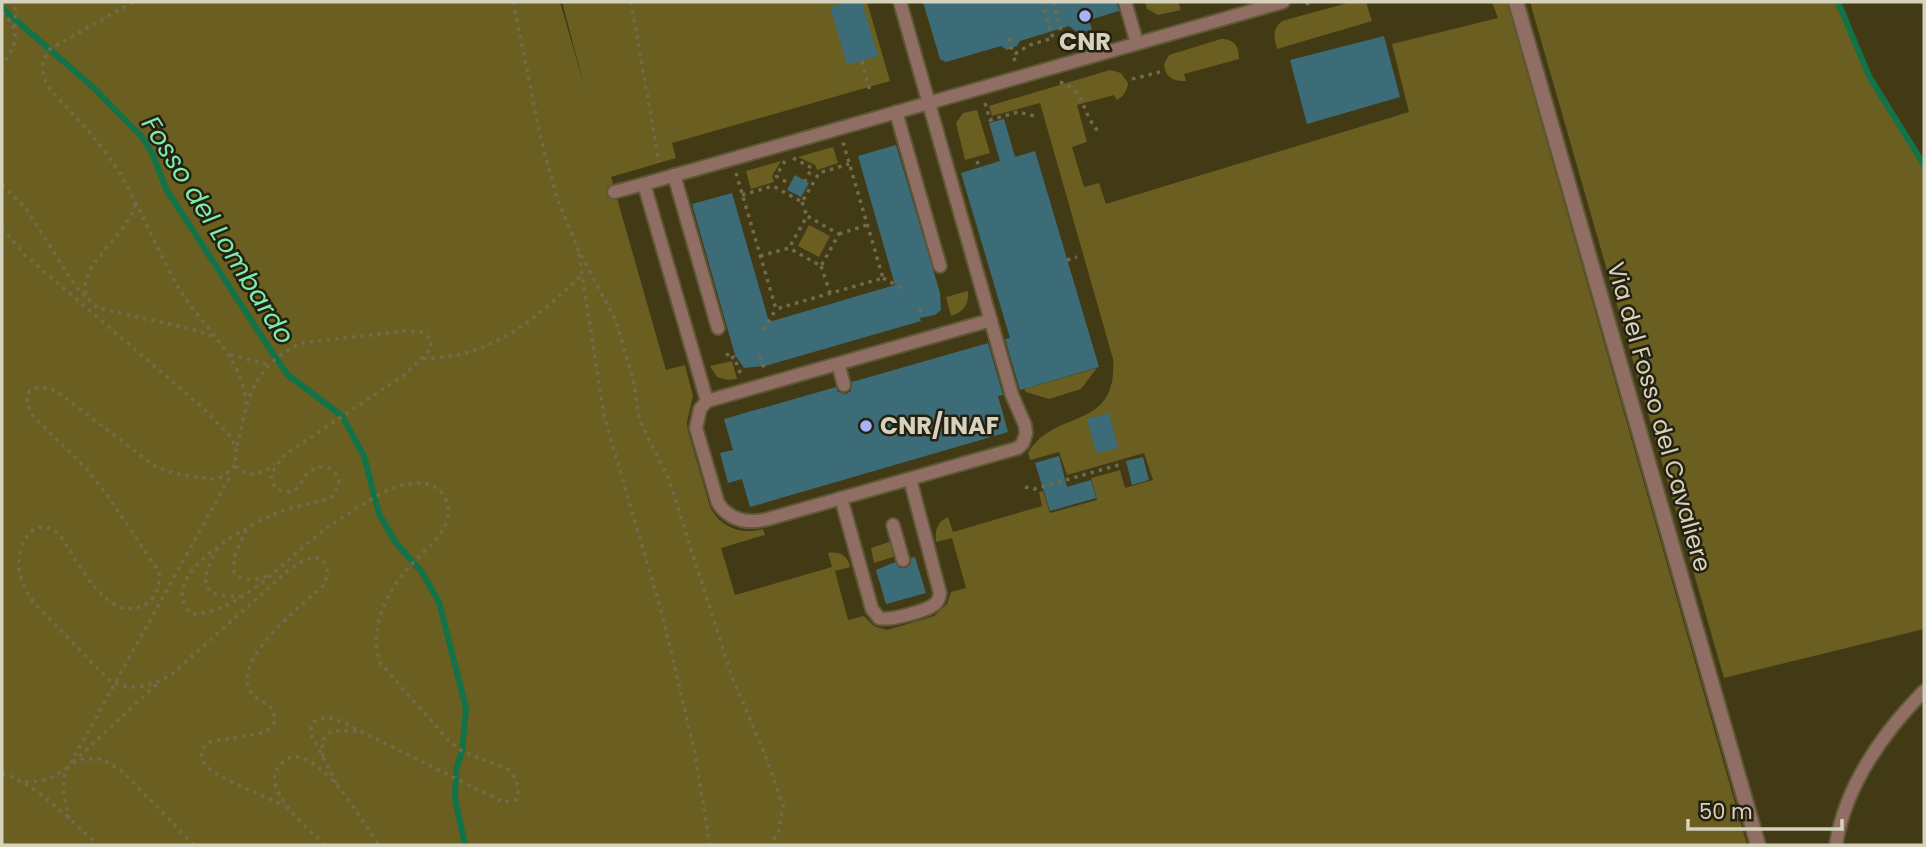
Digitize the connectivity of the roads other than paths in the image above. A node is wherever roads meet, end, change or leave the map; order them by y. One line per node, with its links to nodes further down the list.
1 (900, 2): 6 (lane)
2 (1125, 2): 5 (lane)
3 (1516, 2): 22 (street, Via del Fosso del Cavaliere)
4 (1276, 3): 5 (lane)
5 (1137, 43): 6 (lane)
6 (929, 103): 7 (lane); 12 (lane)
7 (896, 112): 8 (lane); 11 (lane)
8 (669, 177): 9 (lane); 13 (lane)
9 (644, 184): 10 (lane); 16 (lane)
10 (614, 191)
11 (940, 266)
12 (991, 320): 14 (lane); 17 (lane)
13 (718, 328)
14 (838, 364): 15 (lane); 16 (lane)
15 (844, 385)
16 (707, 401): 18 (lane)
17 (910, 478): 18 (lane); 18 (lane)
18 (841, 498)
19 (893, 525): 20 (lane)
20 (903, 560)
21 (1924, 691): 23 (lane)
22 (1758, 845)
23 (1836, 845)

